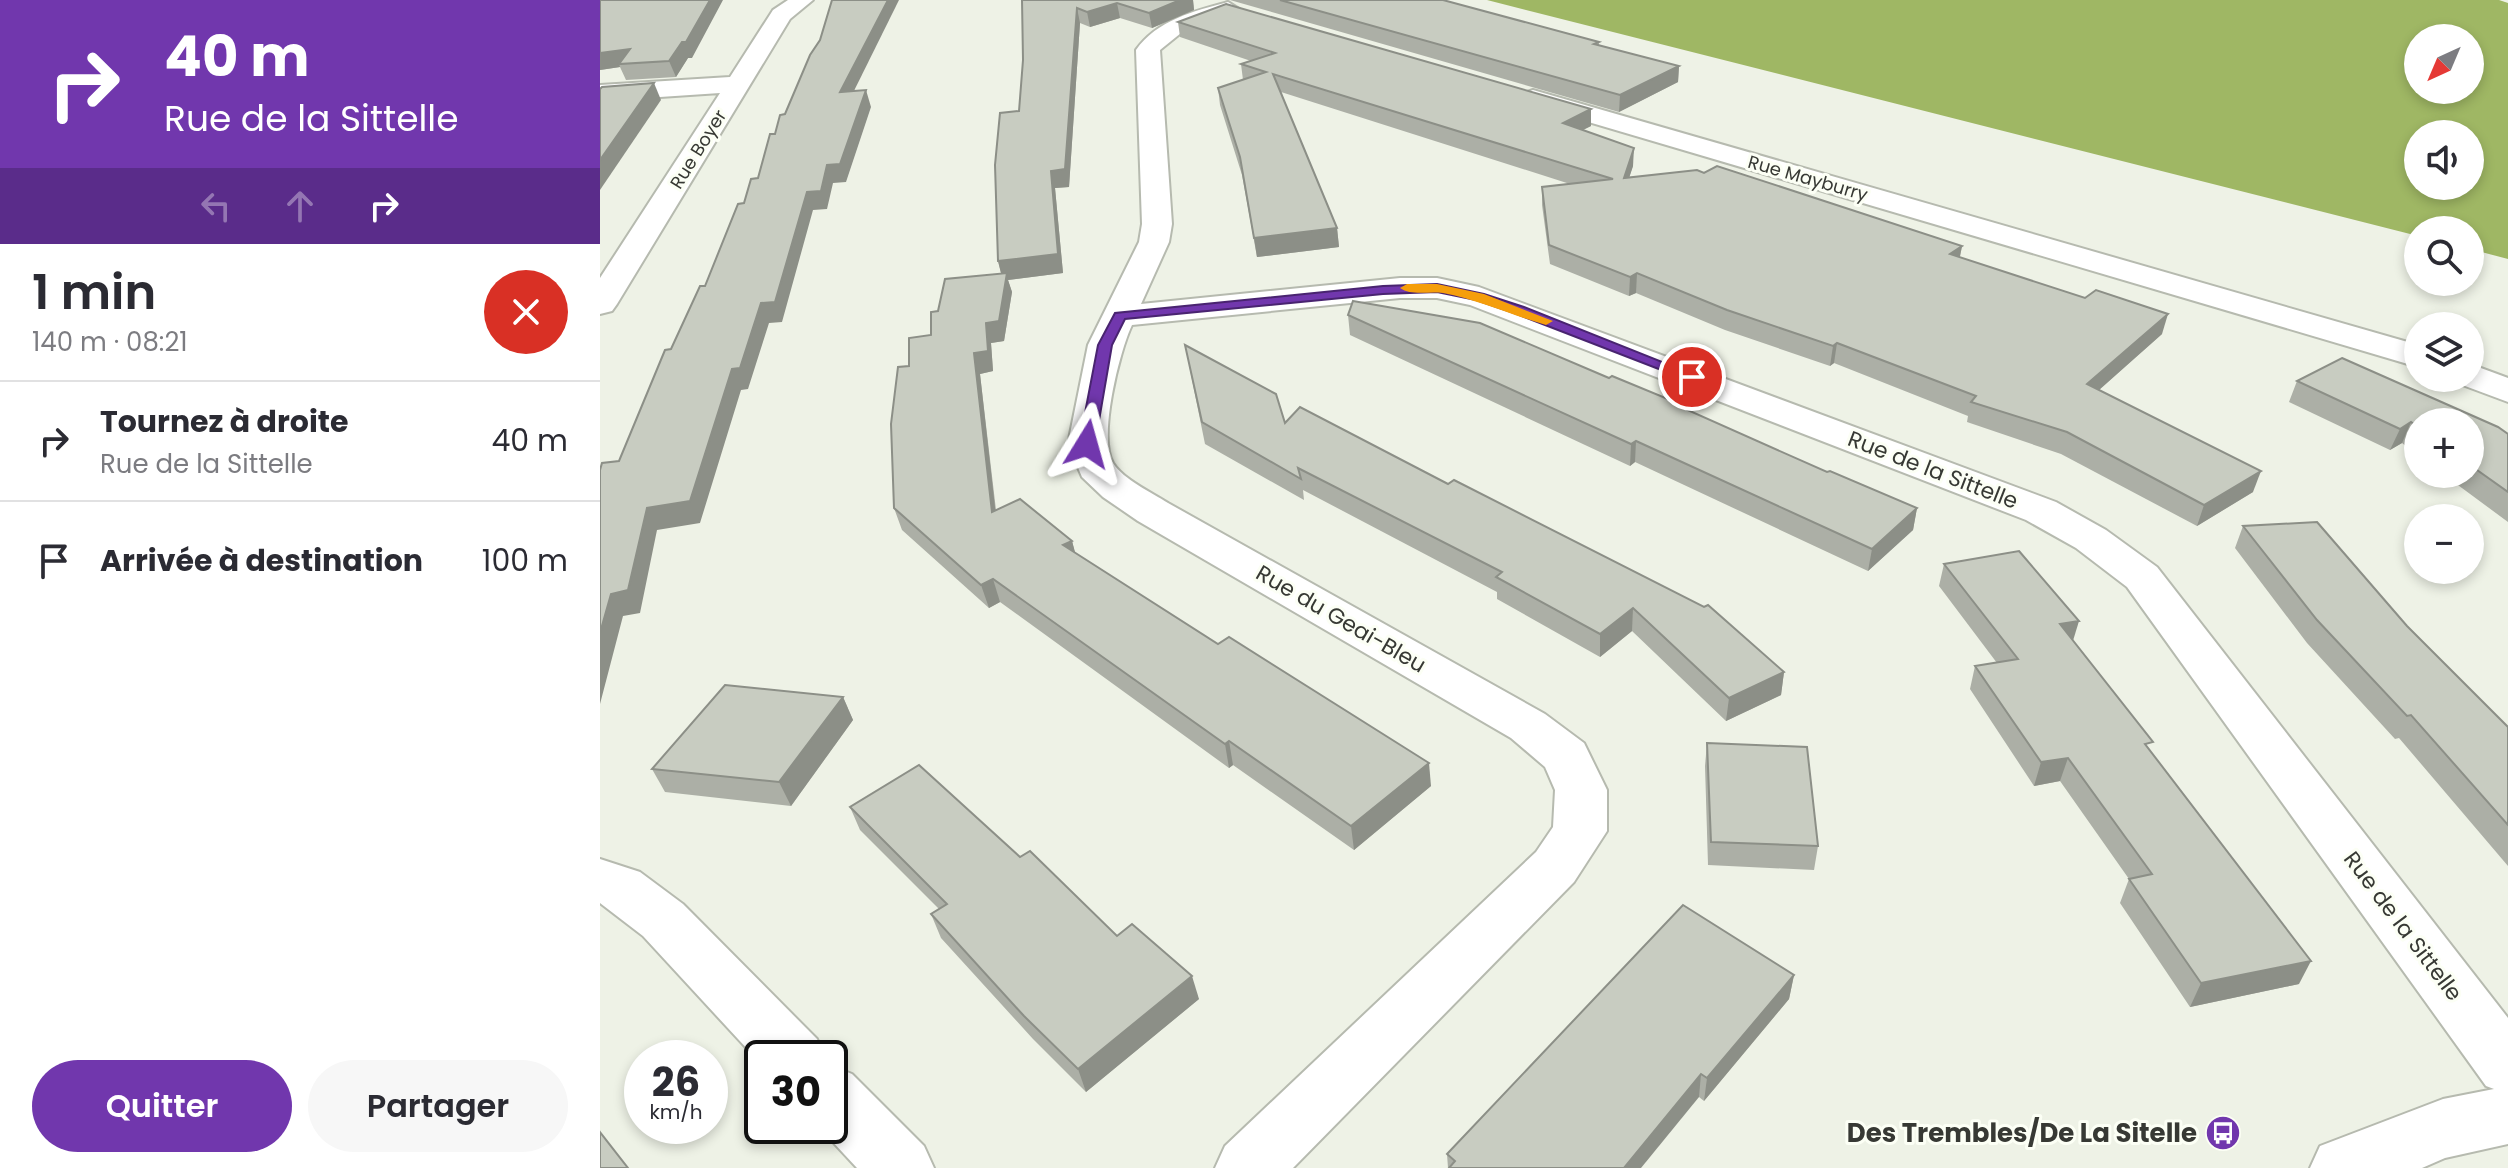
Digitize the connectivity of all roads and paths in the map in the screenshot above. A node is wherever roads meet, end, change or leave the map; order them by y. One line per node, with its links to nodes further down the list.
1 (802, 0): 3 (street, Rue Boyer)
2 (1228, 9): 7 (street, Rue du Geai-Bleu)
3 (738, 84): 5 (street); 6 (street, Rue Boyer)
4 (1504, 89): 8 (street, Rue Mayburry)
5 (600, 93)
6 (600, 304)
7 (1120, 316): 13 (street, Rue de la Sittelle); 17 (street, Rue du Geai-Bleu)
8 (2404, 352)
9 (2484, 381): 10 (street)
10 (2508, 391)
11 (600, 881): 12 (street)
12 (778, 1040)
13 (2508, 1066)
14 (848, 1113): 16 (street)
15 (2508, 1115): 18 (street)
16 (901, 1168)
17 (1248, 1168)
18 (2343, 1168)

